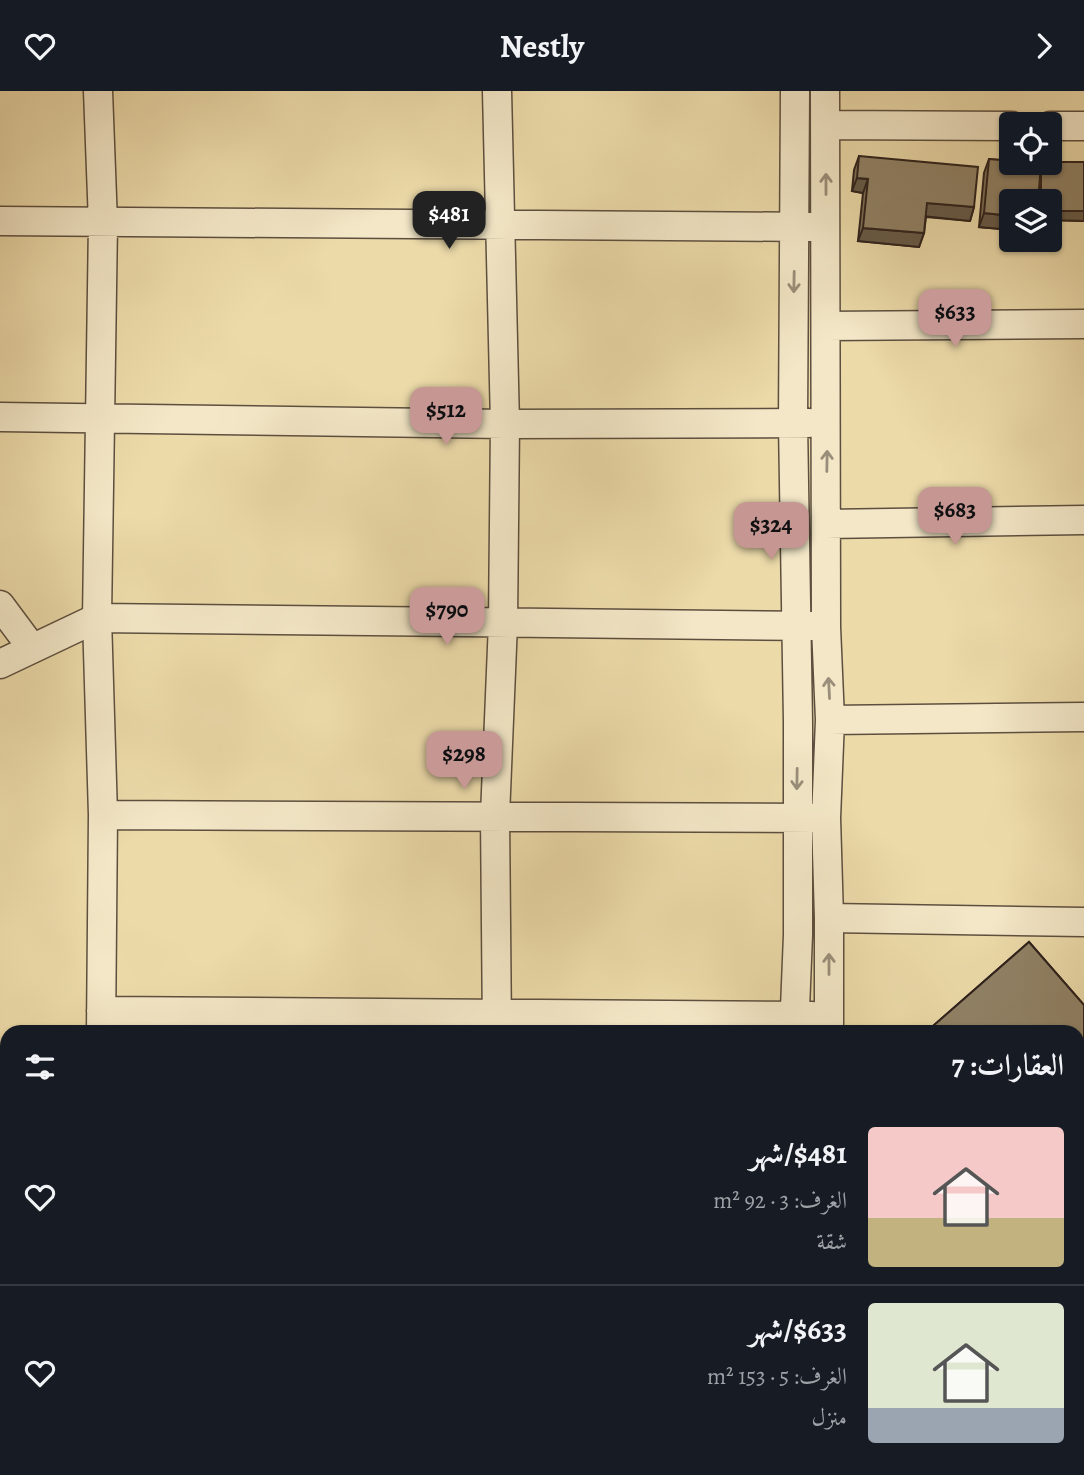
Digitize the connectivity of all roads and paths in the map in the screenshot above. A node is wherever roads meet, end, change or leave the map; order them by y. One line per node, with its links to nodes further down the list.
1 (98, 91): 10 (street)
2 (497, 91): 11 (street)
3 (795, 91): 12 (street)
4 (825, 91): 5 (street)
5 (826, 125): 6 (street); 13 (street, one-way to 5)
6 (999, 126)
7 (1062, 126): 8 (street)
8 (1084, 126)
9 (0, 221): 10 (street)
10 (103, 223): 11 (street); 17 (street)
11 (500, 227): 12 (street); 20 (street)
12 (794, 227): 13 (street); 19 (street, one-way to 19)
13 (827, 227): 15 (street)
14 (1084, 324): 15 (street)
15 (827, 326): 18 (street)
16 (0, 417): 17 (street)
17 (100, 418): 20 (street); 24 (street)
18 (827, 422): 19 (street); 22 (street, one-way to 18)
19 (793, 423): 20 (street); 26 (street)
20 (505, 424): 25 (street)
21 (1084, 520): 22 (street)
22 (826, 524): 27 (street)
23 (0, 605): 28 (street)
24 (97, 618): 25 (street); 28 (street); 32 (street)
25 (503, 623): 26 (street); 33 (street)
26 (797, 625): 27 (street); 34 (street, one-way to 34)
27 (826, 627): 31 (street, one-way to 27)
28 (32, 648): 29 (street)
29 (0, 664)
30 (1084, 717): 31 (street)
31 (830, 720): 35 (street)
32 (103, 815): 33 (street); 38 (street)
33 (495, 815): 34 (street); 39 (street)
34 (797, 818): 35 (street); 40 (street)
35 (826, 818): 36 (street)
36 (829, 918): 37 (street); 41 (street, one-way to 36)
37 (1084, 922)
38 (101, 1022): 39 (street)
39 (497, 1023): 40 (street)
40 (794, 1024): 41 (street)
41 (829, 1024)

